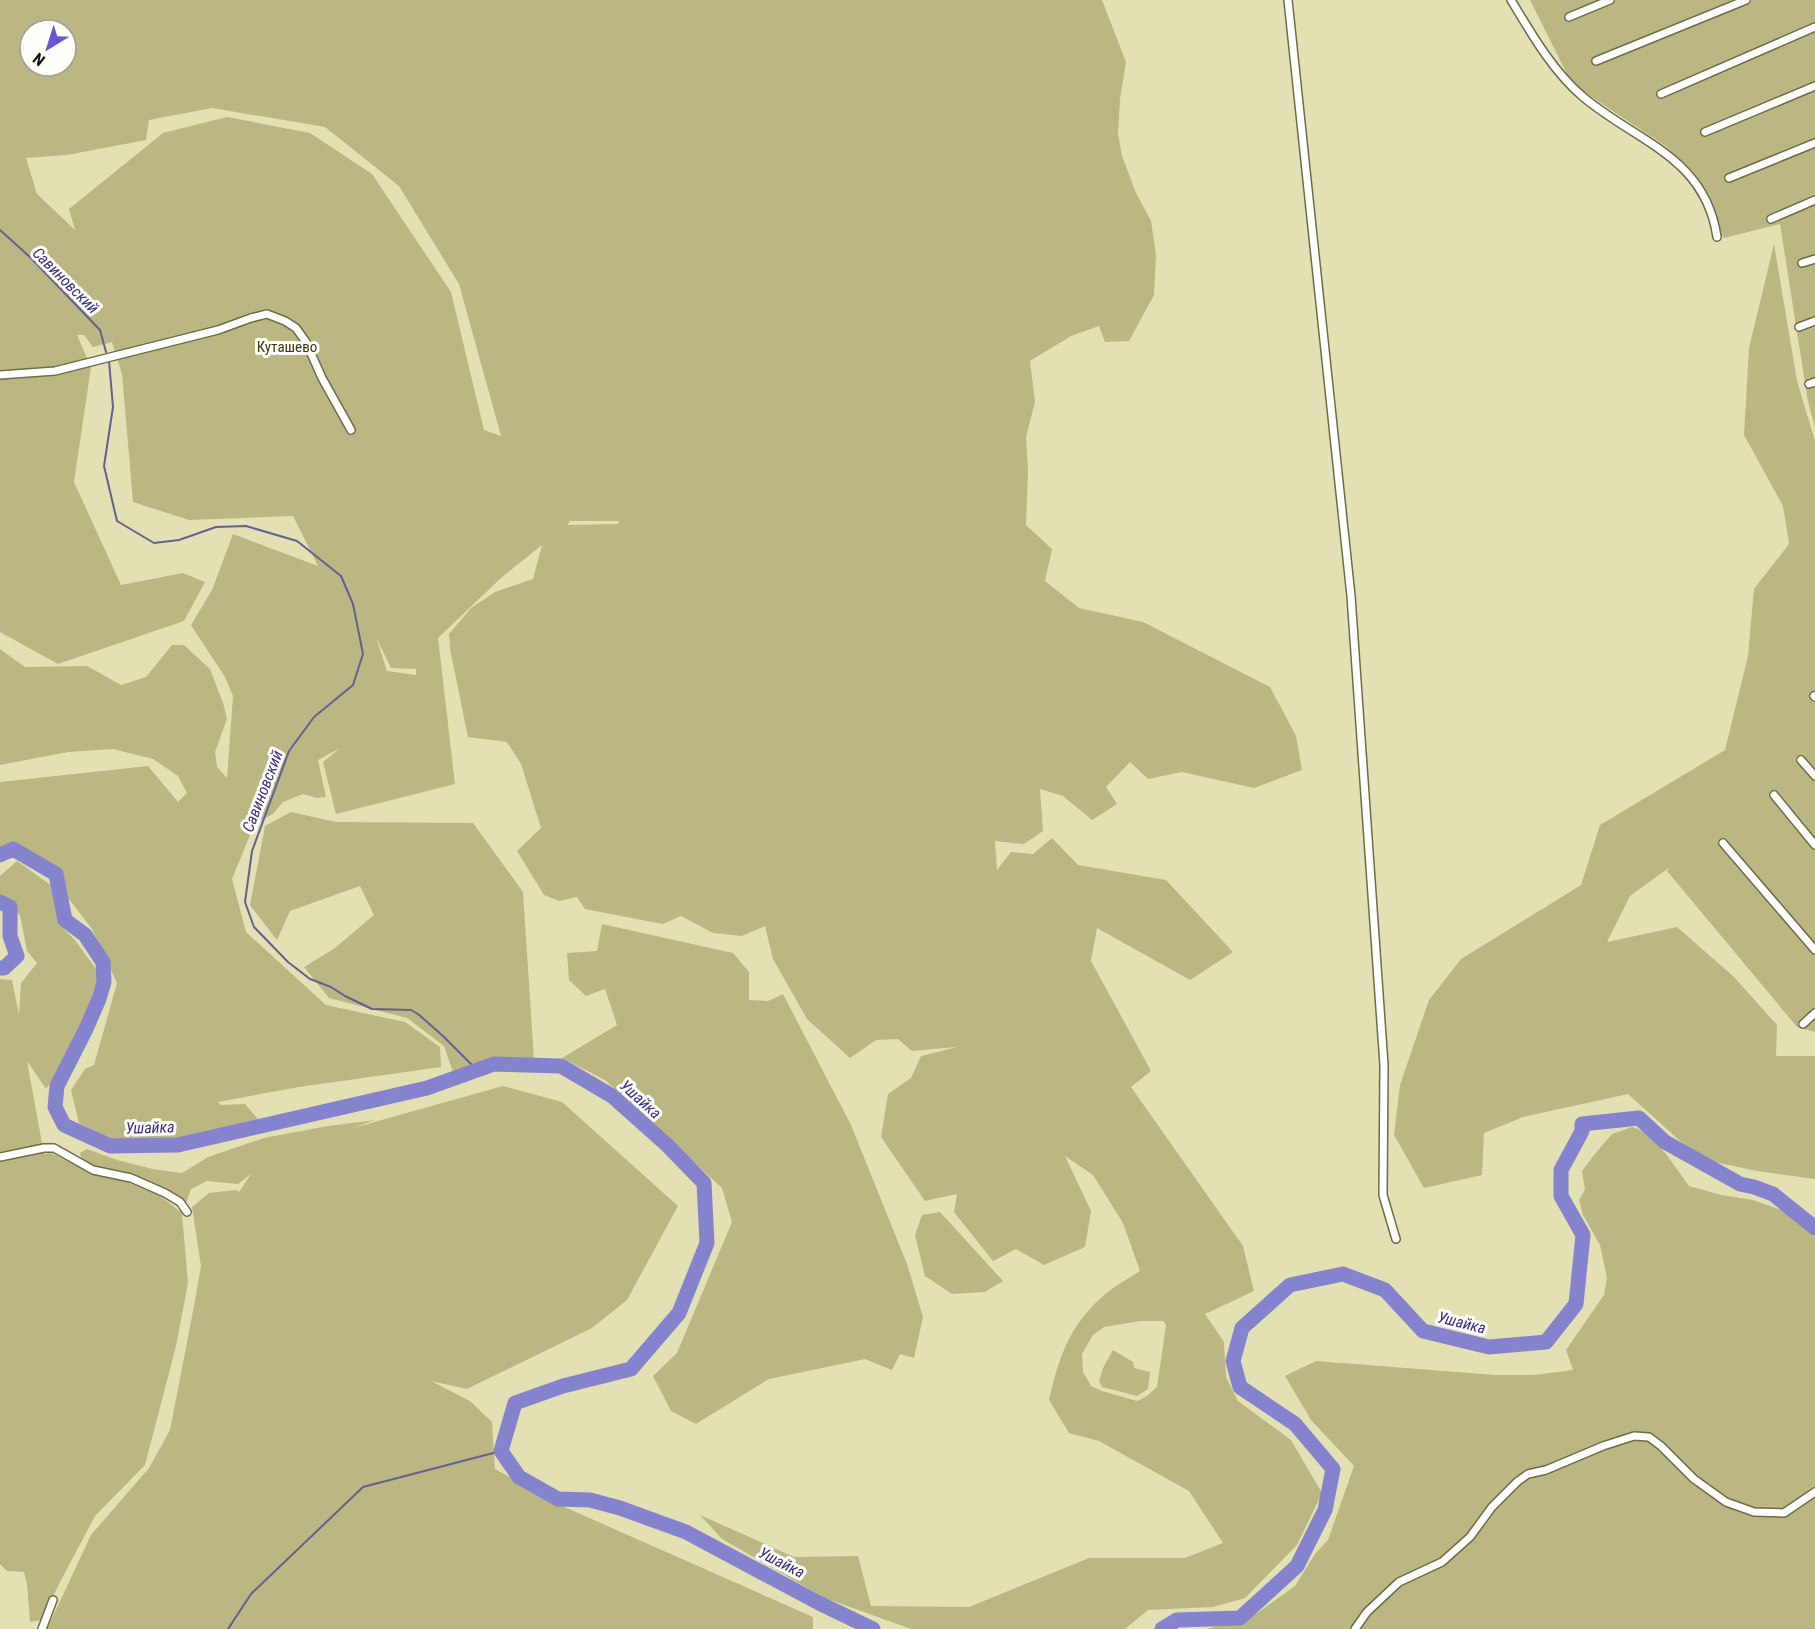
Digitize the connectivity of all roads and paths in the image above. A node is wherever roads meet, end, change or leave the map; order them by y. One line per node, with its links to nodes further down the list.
1 (1288, 0): 32 (street)
2 (1511, 0): 15 (street)
3 (1610, 0): 5 (street)
4 (1746, 0): 7 (street)
5 (1569, 18)
6 (1815, 27): 9 (street)
7 (1596, 61)
8 (1815, 86): 10 (street)
9 (1661, 94)
10 (1705, 132)
11 (1815, 143): 12 (street)
12 (1729, 178)
13 (1815, 200): 14 (street)
14 (1771, 219)
15 (1717, 237)
16 (1815, 259): 17 (street)
17 (1802, 263)
18 (1815, 321): 19 (street)
19 (1798, 327)
20 (0, 375): 21 (street)
21 (351, 430)
22 (1801, 760): 23 (street)
23 (1815, 776)
24 (1774, 795): 26 (street)
25 (1723, 843): 27 (street)
26 (1815, 845)
27 (1815, 950)
28 (1815, 1013): 29 (street)
29 (1803, 1024)
30 (0, 1157): 31 (street)
31 (186, 1212)
32 (1396, 1239)
33 (1815, 1492): 36 (street)
34 (54, 1600): 35 (street)
35 (42, 1629)
36 (1355, 1629)

